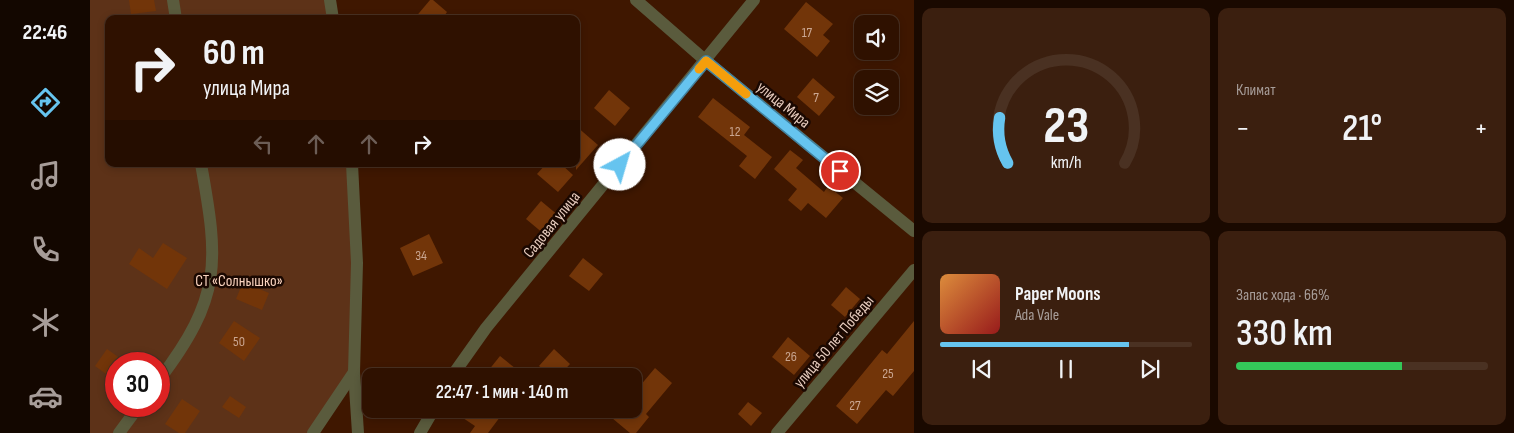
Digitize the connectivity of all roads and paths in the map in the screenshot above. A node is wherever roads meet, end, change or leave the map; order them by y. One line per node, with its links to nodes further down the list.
1 (173, 0): 5 (street)
2 (330, 0): 6 (street)
3 (636, 0): 7 (street, улица Мира)
4 (754, 0): 7 (street, Садовая улица)
5 (175, 15)
6 (332, 15)
7 (706, 61): 10 (street, улица Мира); 13 (street, Садовая улица)
8 (201, 167): 12 (street)
9 (352, 167): 14 (street)
10 (914, 231)
11 (914, 270): 21 (street, улица 50 лет Победы)
12 (170, 364)
13 (458, 368)
14 (354, 372): 18 (street); 19 (street)
15 (131, 417): 17 (street)
16 (429, 418): 20 (street)
17 (119, 433)
18 (313, 433)
19 (358, 433)
20 (420, 433)
21 (777, 433)

